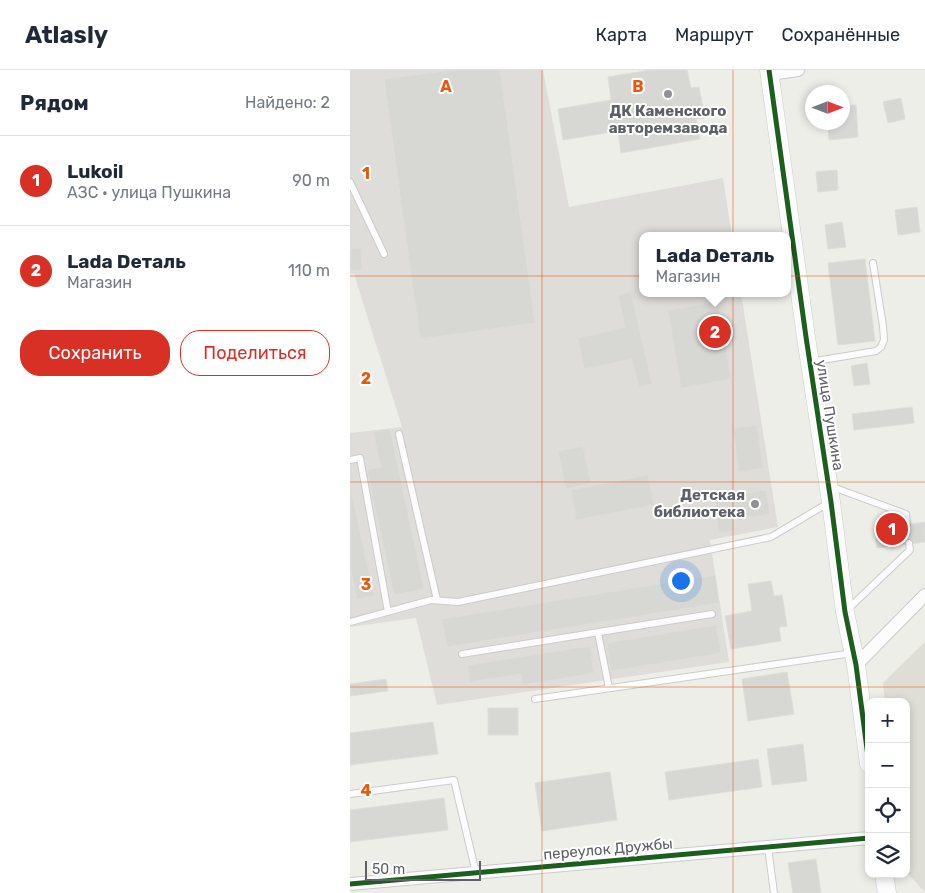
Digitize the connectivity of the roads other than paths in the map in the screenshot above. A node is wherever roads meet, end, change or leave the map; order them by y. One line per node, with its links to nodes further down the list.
1 (798, 70): 2 (street)
2 (770, 72): 6 (street, улица Пушкина)
3 (350, 182): 4 (lane)
4 (384, 254)
5 (873, 263): 6 (lane)
6 (810, 362): 9 (street, улица Пушкина)
7 (399, 434): 13 (lane)
8 (350, 460): 14 (lane)
9 (829, 493): 10 (lane); 13 (lane); 15 (street, улица Пушкина)
10 (907, 524)
11 (909, 544): 15 (lane)
12 (925, 595): 20 (street)
13 (437, 600): 14 (lane)
14 (388, 612): 17 (lane)
15 (846, 612): 20 (street, улица Пушкина)
16 (712, 614): 18 (lane)
17 (350, 622)
18 (598, 633): 19 (lane); 21 (lane)
19 (462, 654)
20 (855, 659): 21 (lane); 23 (street, улица Пушкина)
21 (609, 688): 22 (lane)
22 (535, 699)
23 (866, 743)
24 (350, 794): 27 (lane)
25 (865, 838): 26 (street, переулок Дружбы)
26 (768, 847): 27 (street, переулок Дружбы); 29 (lane)
27 (476, 873): 28 (street, переулок Дружбы)
28 (350, 884)
29 (774, 893)

